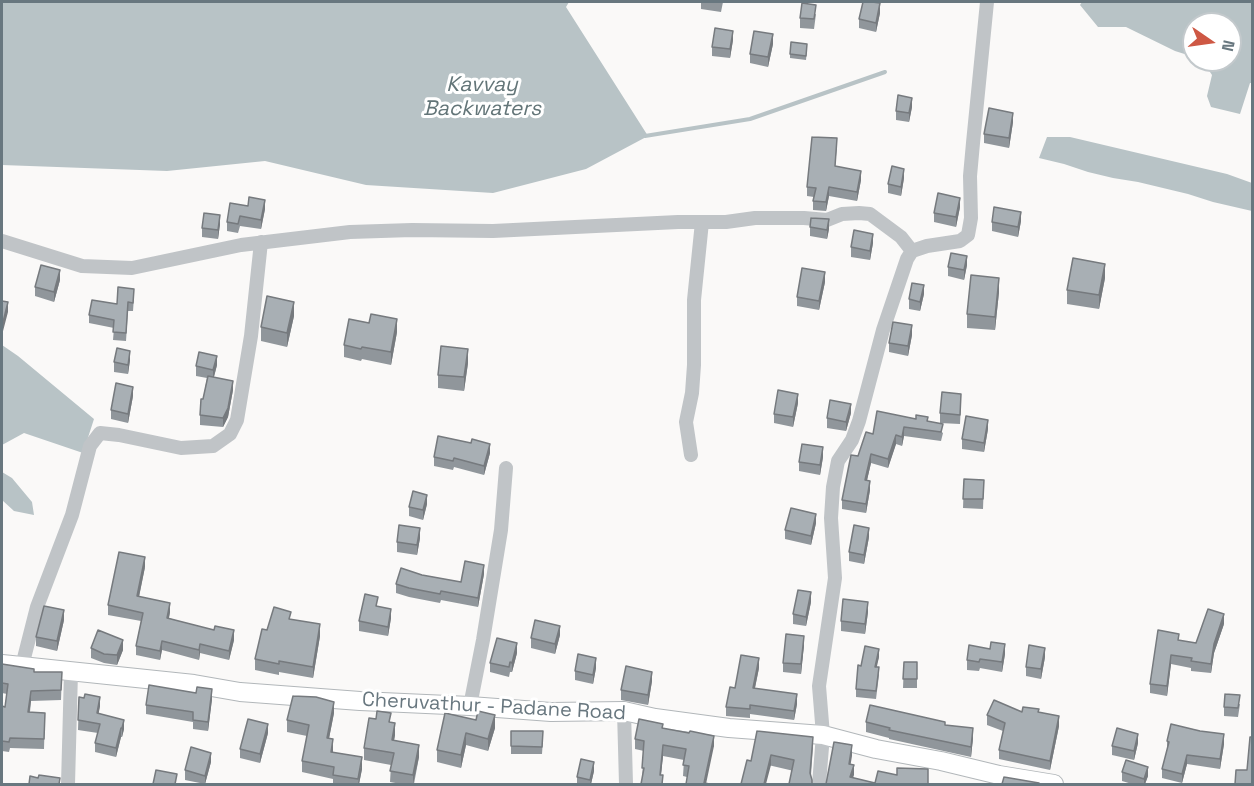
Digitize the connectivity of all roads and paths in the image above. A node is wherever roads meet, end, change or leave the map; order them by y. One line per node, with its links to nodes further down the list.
1 (987, 2): 5 (street)
2 (702, 222): 4 (street); 5 (street); 6 (street)
3 (2, 241): 4 (street)
4 (261, 242): 9 (street)
5 (912, 251): 13 (street)
6 (691, 455)
7 (506, 468): 11 (street)
8 (2, 664): 9 (main road, Cheruvathur - Padane Road)
9 (22, 666): 10 (main road, Cheruvathur - Padane Road)
10 (71, 672): 11 (main road, Cheruvathur - Padane Road); 14 (street)
11 (470, 706): 12 (main road, Cheruvathur - Padane Road)
12 (624, 711): 13 (main road, Cheruvathur - Padane Road); 15 (street)
13 (823, 735): 16 (street); 17 (main road, Cheruvathur - Padane Road)
14 (68, 784)
15 (626, 784)
16 (819, 784)
17 (1054, 784)

